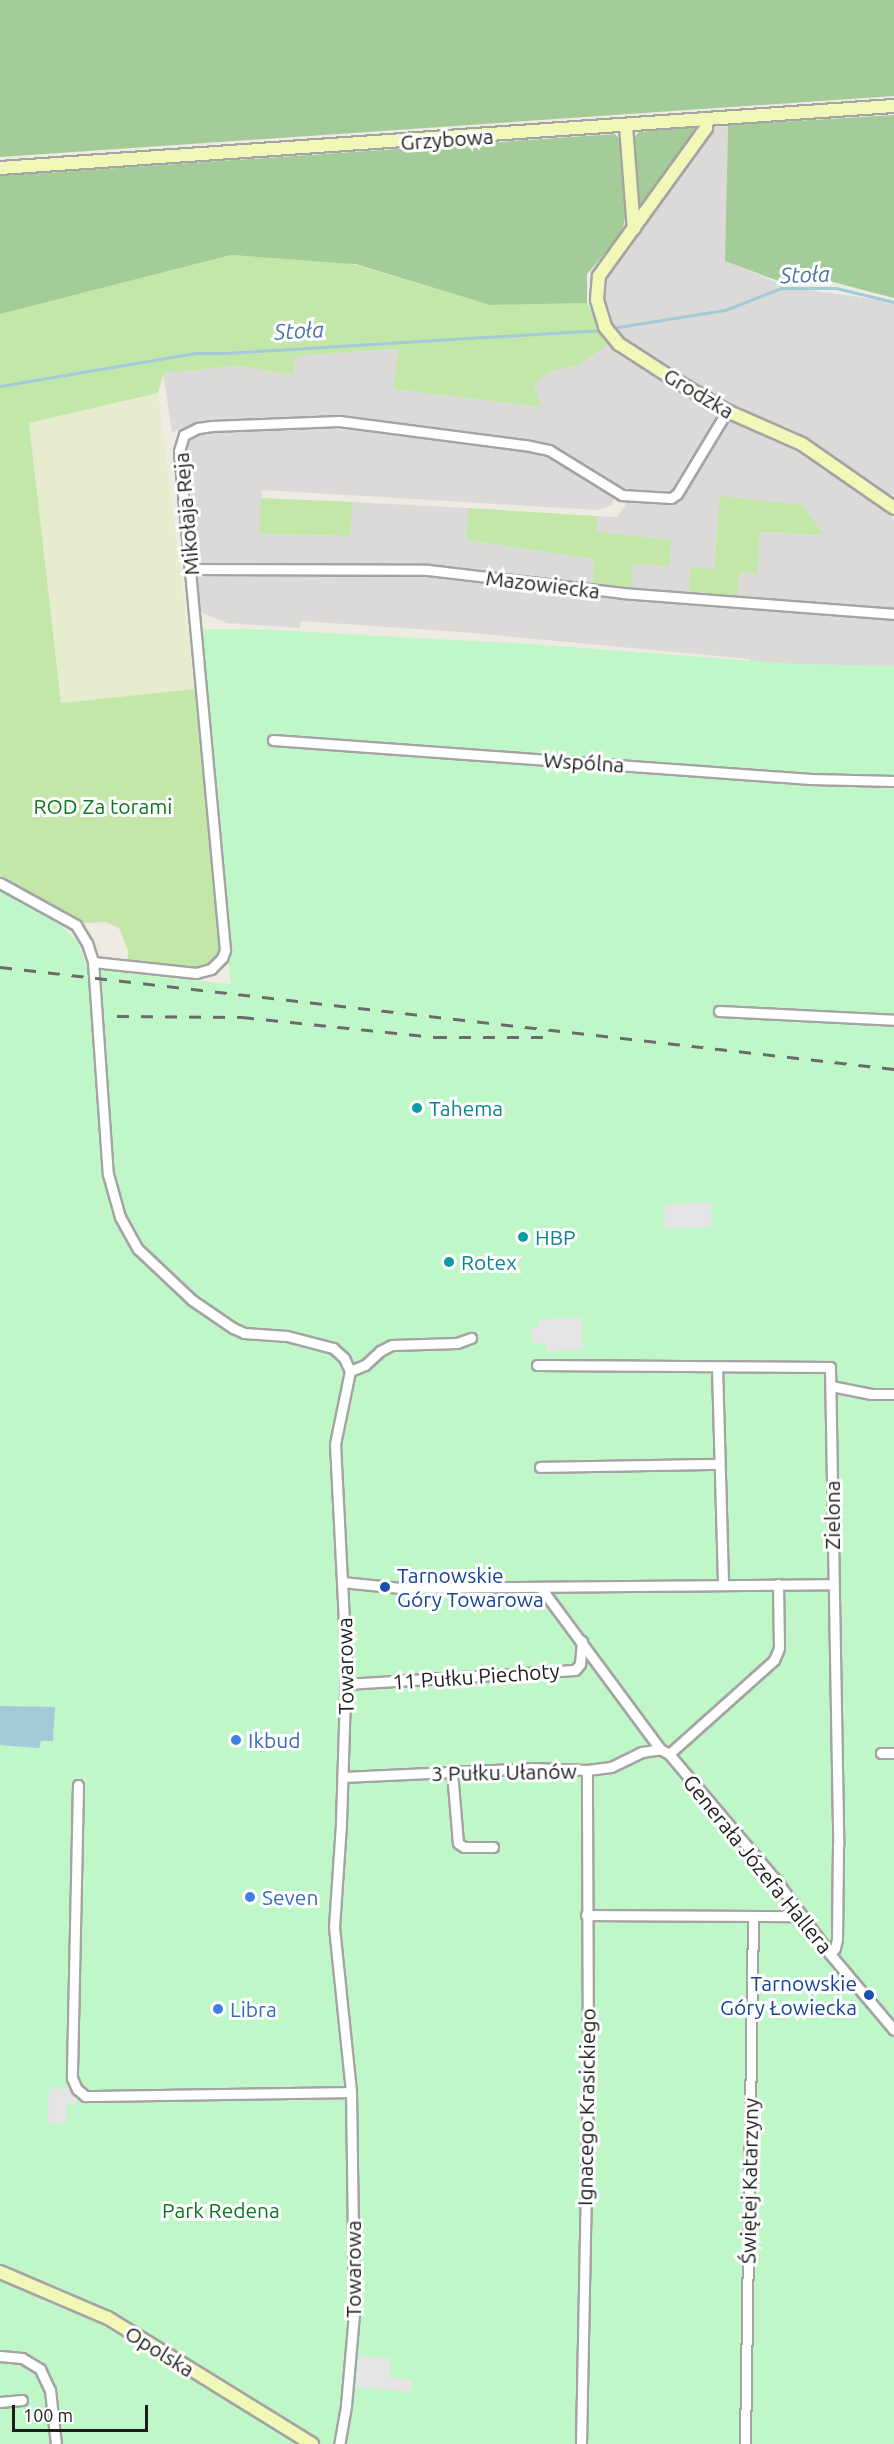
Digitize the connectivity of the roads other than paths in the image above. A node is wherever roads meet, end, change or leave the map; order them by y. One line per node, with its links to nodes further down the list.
1 (894, 106): 2 (street, Grzybowa)
2 (705, 120): 3 (street, Grzybowa); 5 (street, Grodzka)
3 (626, 126): 4 (street, Grzybowa); 5 (street)
4 (0, 168)
5 (634, 229): 6 (street, Grodzka)
6 (727, 411): 7 (street, Grodzka); 8 (street, Mikołaja Reja)
7 (892, 504)
8 (191, 569): 9 (street, Mazowiecka); 13 (street, Mikołaja Reja)
9 (894, 614)
10 (273, 740): 11 (street, Wspólna)
11 (894, 781)
12 (0, 883): 13 (street)
13 (93, 962): 19 (street)
14 (718, 1011): 15 (street)
15 (894, 1020)
16 (471, 1338): 19 (street)
17 (537, 1365): 18 (street)
18 (717, 1367): 20 (street); 22 (street)
19 (350, 1371): 24 (street, Towarowa)
20 (831, 1386): 21 (street); 27 (street, Zielona)
21 (894, 1394)
22 (719, 1464): 23 (street); 25 (street)
23 (540, 1467)
24 (342, 1582): 28 (street); 30 (street, Towarowa)
25 (723, 1584): 26 (street); 28 (street)
26 (778, 1584): 27 (street); 31 (street, Generała Józefa Hallera)
27 (832, 1584): 42 (street, Zielona)
28 (544, 1591): 29 (street, Generała Józefa Hallera)
29 (582, 1641): 30 (street, 11 Pułku Piechoty); 31 (street, Generała Józefa Hallera)
30 (346, 1684): 36 (street, Towarowa)
31 (664, 1752): 34 (street, 3 Pułku Ułanów); 40 (street, Generała Józefa Hallera)
32 (881, 1753): 33 (street)
33 (894, 1753)
34 (587, 1770): 35 (street, 3 Pułku Ułanów); 39 (street, Ignacego Krasickiego)
35 (452, 1772): 36 (street, 3 Pułku Ułanów); 38 (street)
36 (344, 1777): 44 (street, Towarowa)
37 (78, 1785): 44 (street)
38 (493, 1847)
39 (586, 1915): 41 (street); 52 (street, Ignacego Krasickiego)
40 (803, 1916): 41 (street); 42 (street, Generała Józefa Hallera)
41 (753, 1917): 53 (street, Świętej Katarzyny)
42 (830, 1954): 43 (street, Generała Józefa Hallera)
43 (894, 2030)
44 (351, 2092): 51 (street, Towarowa)
45 (0, 2272): 50 (street, Opolska)
46 (0, 2356): 49 (street)
47 (22, 2400): 48 (street)
48 (0, 2402)
49 (56, 2444)
50 (312, 2444)
51 (339, 2444)
52 (581, 2444)
53 (745, 2444)

